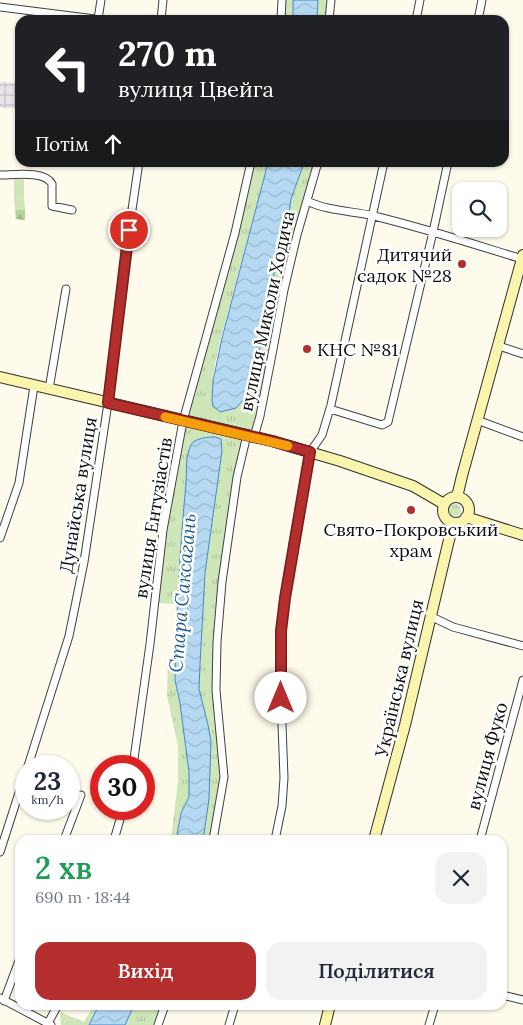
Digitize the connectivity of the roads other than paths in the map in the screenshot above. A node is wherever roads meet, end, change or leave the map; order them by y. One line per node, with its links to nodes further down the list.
1 (101, 0): 9 (street)
2 (163, 0): 10 (street)
3 (282, 0): 11 (street)
4 (331, 0): 12 (street)
5 (420, 0): 13 (street)
6 (482, 0): 14 (street)
7 (0, 7): 8 (street)
8 (62, 15)
9 (100, 15)
10 (162, 15)
11 (281, 15)
12 (330, 15)
13 (417, 15)
14 (479, 15)
15 (139, 167): 33 (street, Дунайська вулиця)
16 (250, 167): 36 (street, вулиця Ентузіастів)
17 (317, 167): 21 (street, вулиця Миколи Ходича)
18 (383, 167): 23 (street)
19 (447, 167): 24 (street)
20 (0, 175): 22 (street)
21 (307, 201): 23 (street); 37 (street, вулиця Миколи Ходича)
22 (72, 210)
23 (372, 216): 24 (street); 34 (street)
24 (433, 232): 25 (street); 34 (street)
25 (523, 257): 26 (main road)
26 (521, 270): 28 (main road)
27 (66, 289): 32 (street)
28 (499, 346): 29 (street); 35 (main road)
29 (523, 354)
30 (0, 377): 31 (main road)
31 (34, 386): 32 (main road); 45 (street)
32 (49, 389): 33 (main road)
33 (108, 403): 36 (main road); 49 (street, Дунайська вулиця)
34 (330, 409): 39 (street)
35 (477, 420): 38 (street); 40 (main road)
36 (188, 422): 37 (main road); 50 (street, вулиця Ентузіастів)
37 (250, 436): 39 (main road); 56 (street, вулиця Миколи Ходича)
38 (523, 437)
39 (310, 452): 41 (main road); 57 (street)
40 (457, 498): 41 (main road); 42 (main road)
41 (444, 504): 43 (main road)
42 (466, 517): 43 (main road); 44 (main road)
43 (452, 523): 46 (main road, Українська вулиця)
44 (523, 535)
45 (0, 538)
46 (430, 616): 47 (street); 58 (main road, Українська вулиця)
47 (523, 646)
48 (523, 680): 59 (street, вулиця Фуко)
49 (31, 755)
50 (135, 755)
51 (81, 794): 54 (street)
52 (15, 805): 60 (street)
53 (120, 820): 55 (street)
54 (66, 835)
55 (115, 835)
56 (214, 835)
57 (276, 835)
58 (375, 835)
59 (481, 835)
60 (0, 852)
61 (15, 969): 63 (street)
62 (507, 996): 64 (street)
63 (2, 999): 65 (street)
64 (523, 1000)
65 (15, 1006)
66 (23, 1010): 72 (street)
67 (56, 1010): 72 (street)
68 (163, 1010): 73 (street)
69 (234, 1010): 74 (street)
70 (329, 1010): 75 (main road)
71 (433, 1010): 76 (street)
72 (50, 1024)
73 (158, 1025)
74 (229, 1025)
75 (325, 1025)
76 (429, 1025)

